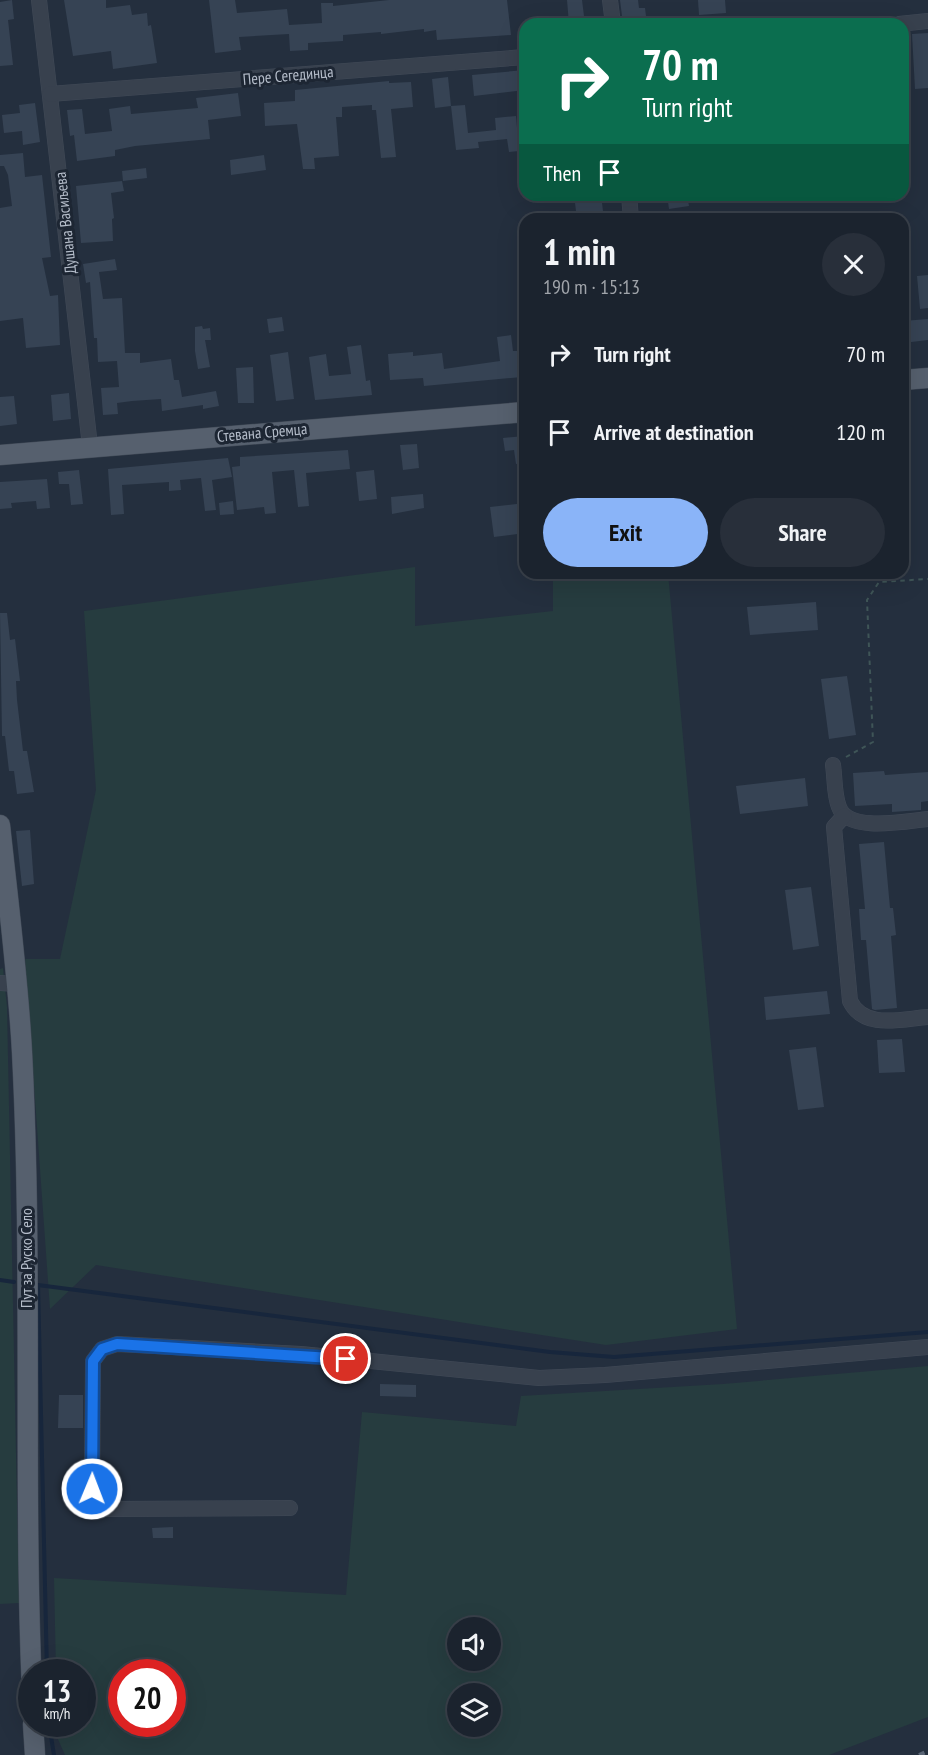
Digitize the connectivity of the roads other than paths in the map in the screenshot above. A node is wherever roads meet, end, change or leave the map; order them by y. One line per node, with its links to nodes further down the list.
1 (39, 0): 7 (street, Душана Васиљева)
2 (610, 0): 3 (street)
3 (612, 18)
4 (928, 21): 5 (street)
5 (909, 23)
6 (519, 57): 7 (street, Пере Сегединца)
7 (50, 94): 11 (street, Душана Васиљева)
8 (928, 378): 9 (main road)
9 (909, 380)
10 (519, 412): 11 (main road, Стевана Сремца)
11 (90, 446): 12 (main road, Стевана Сремца)
12 (0, 455)
13 (833, 765): 14 (street)
14 (844, 816): 15 (street); 18 (street)
15 (928, 819)
16 (0, 825): 17 (main road, Пут за Руско Село)
17 (8, 983): 21 (main road, Пут за Руско Село)
18 (928, 1017)
19 (928, 1347): 20 (street)
20 (290, 1508)
21 (31, 1659)
22 (34, 1737): 23 (main road)
23 (35, 1755)

